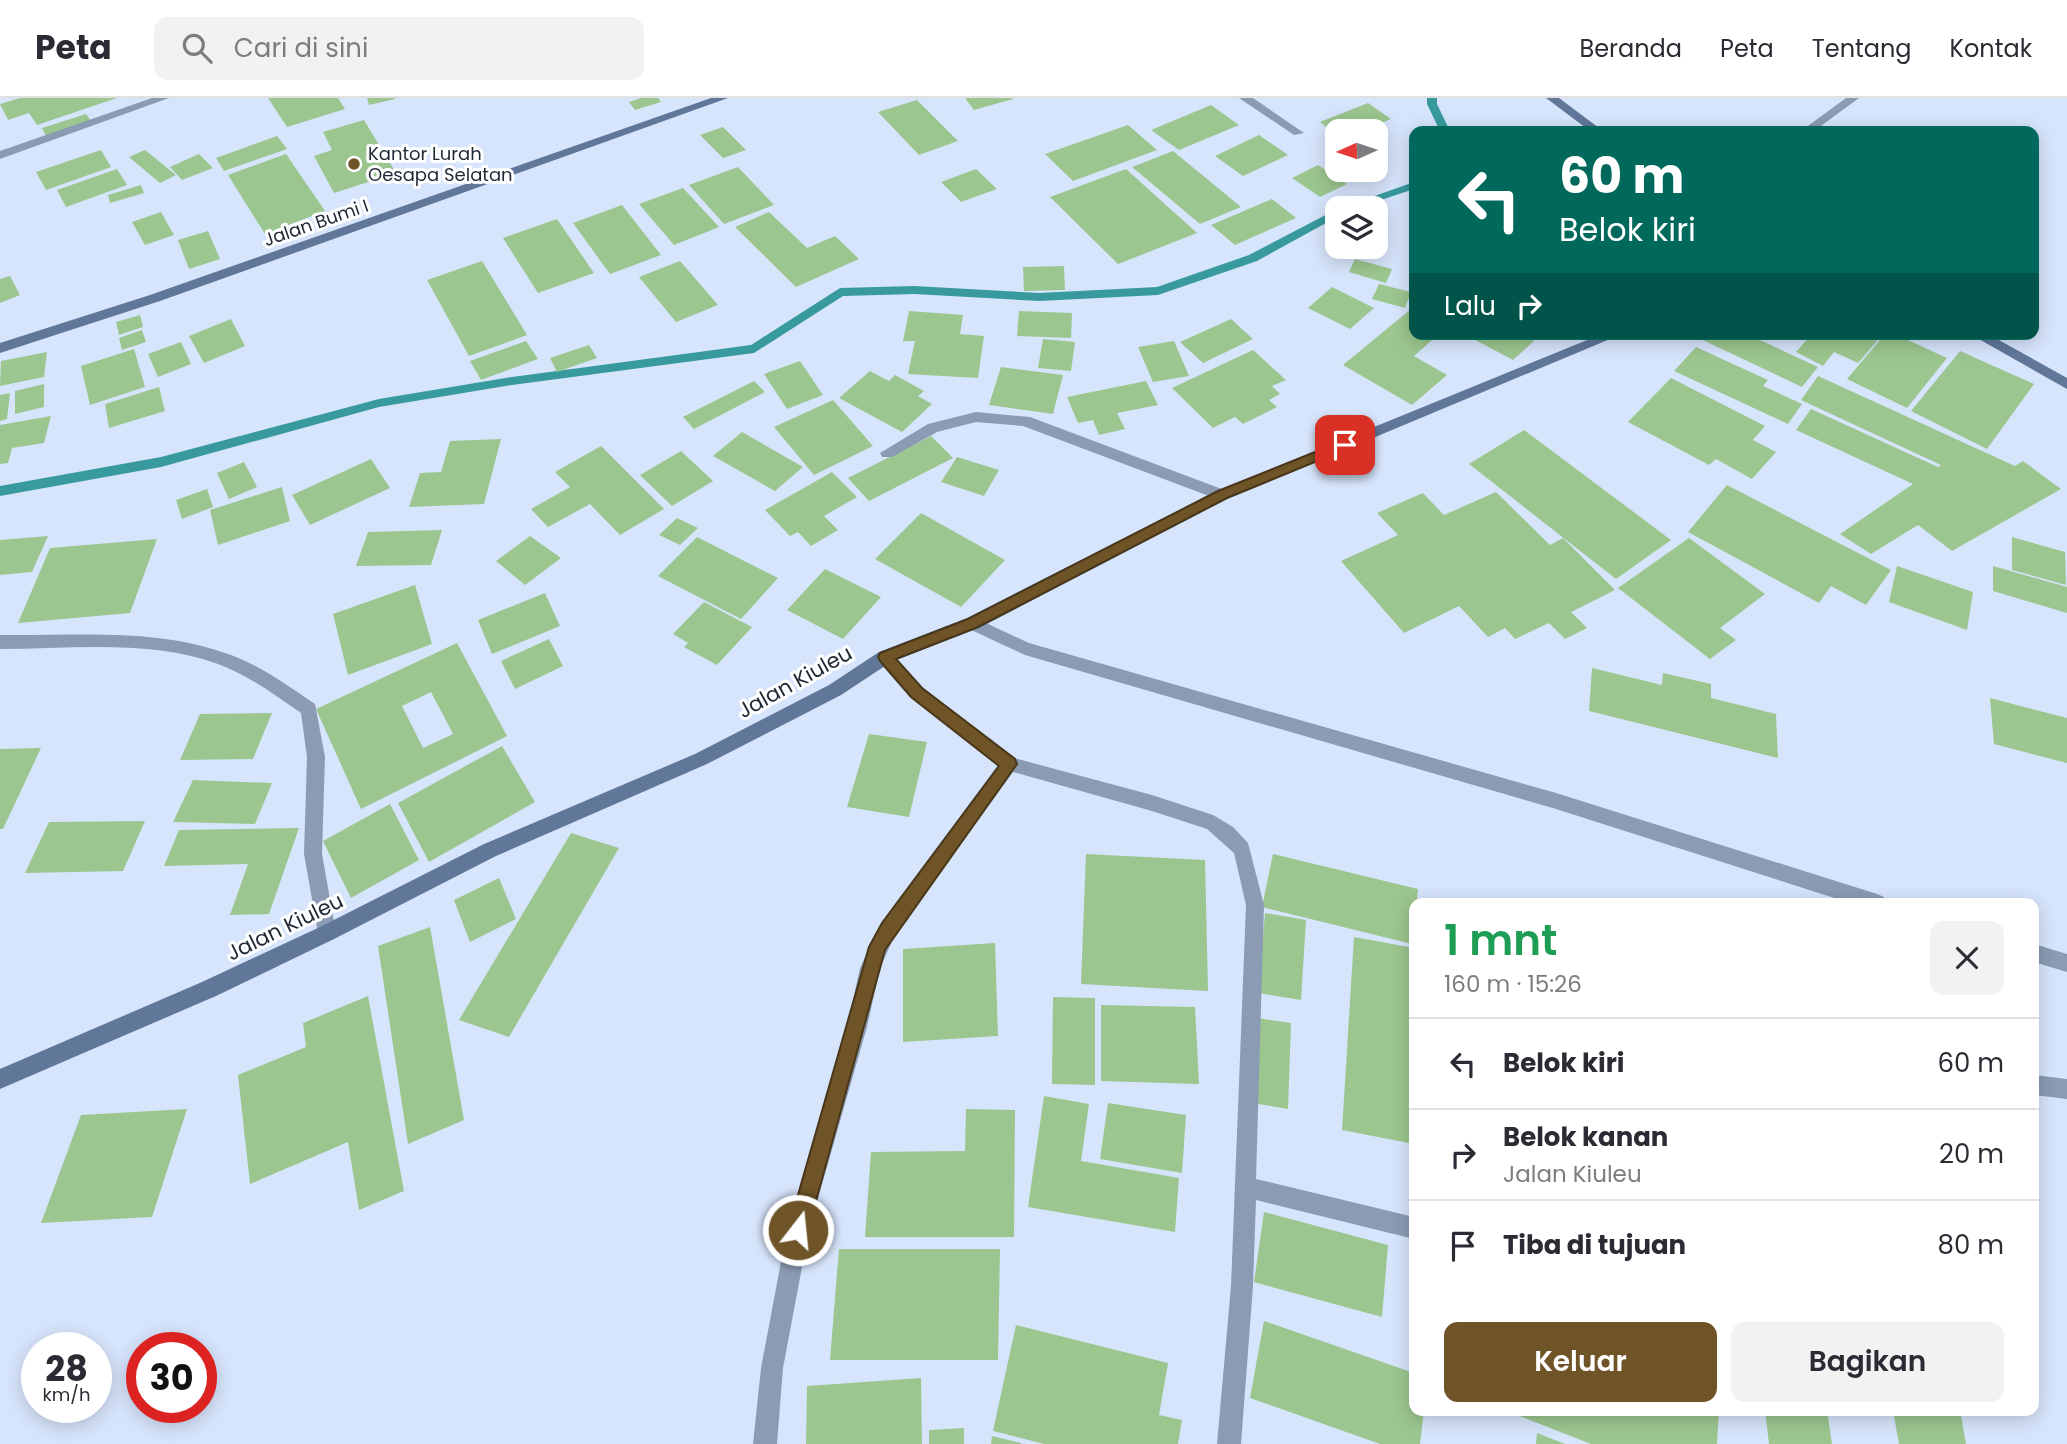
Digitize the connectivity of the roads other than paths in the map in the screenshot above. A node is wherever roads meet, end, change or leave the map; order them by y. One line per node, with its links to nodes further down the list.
1 (163, 98): 9 (street)
2 (722, 98): 12 (street, Jalan Bumi I)
3 (1245, 98): 8 (street)
4 (1552, 98): 6 (street)
5 (1853, 98): 7 (street)
6 (1590, 126)
7 (1814, 126)
8 (1298, 133)
9 (0, 155)
10 (1600, 340): 15 (street, Jalan Kiuleu)
11 (1988, 340): 13 (street)
12 (0, 348)
13 (2067, 384)
14 (887, 453): 15 (street)
15 (1222, 495): 16 (street, Jalan Kiuleu)
16 (973, 623): 18 (street, Jalan Kiuleu); 20 (street)
17 (0, 642): 21 (street)
18 (885, 657): 19 (street); 21 (street, Jalan Kiuleu)
19 (1009, 764): 27 (street); 29 (street)
20 (1861, 898)
21 (327, 933): 24 (street, Jalan Kiuleu)
22 (2039, 955): 23 (street)
23 (2067, 963)
24 (0, 1079)
25 (2039, 1086): 26 (street)
26 (2067, 1089)
27 (1247, 1186): 28 (street); 30 (street)
28 (1409, 1227)
29 (765, 1444)
30 (1228, 1444)

